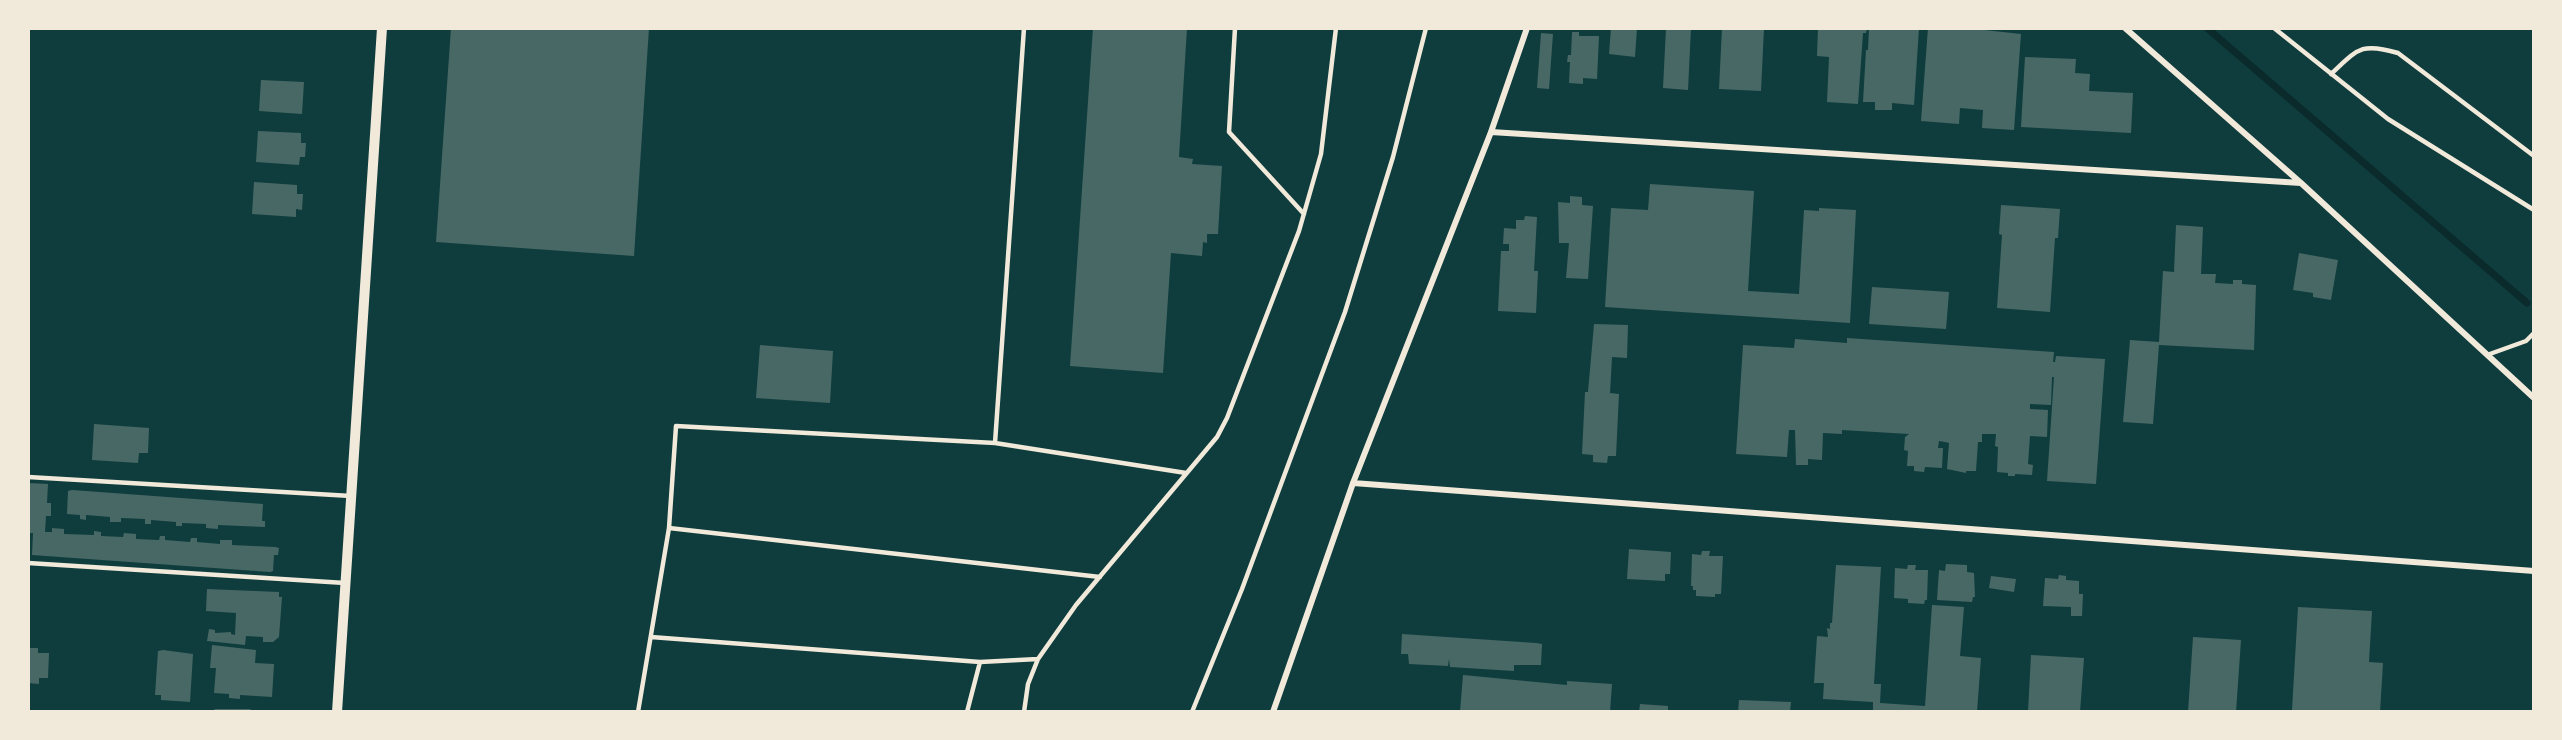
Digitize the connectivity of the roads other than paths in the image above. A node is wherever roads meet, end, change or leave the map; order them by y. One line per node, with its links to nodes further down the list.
1 (382, 28): 22 (street)
2 (1024, 28): 18 (lane)
3 (1234, 28): 14 (lane)
4 (1336, 28): 14 (lane)
5 (1426, 28): 37 (lane)
6 (1527, 28): 10 (street)
7 (2125, 28): 12 (street)
8 (2274, 28): 9 (lane)
9 (2331, 74): 11 (lane); 13 (lane)
10 (1491, 132): 12 (street); 21 (street)
11 (2534, 156)
12 (2301, 183): 16 (street)
13 (2534, 210)
14 (1304, 214): 19 (lane)
15 (2534, 333): 16 (lane)
16 (2487, 355): 17 (street)
17 (2534, 398)
18 (995, 443): 19 (lane); 23 (lane)
19 (1186, 473): 26 (lane)
20 (28, 477): 22 (lane)
21 (1353, 483): 25 (street); 38 (street)
22 (351, 496): 27 (street)
23 (669, 528): 26 (lane); 28 (lane)
24 (28, 563): 27 (lane)
25 (2534, 571)
26 (1100, 577): 29 (lane)
27 (345, 584): 33 (street)
28 (651, 637): 30 (lane); 34 (lane)
29 (1038, 659): 30 (lane); 36 (lane)
30 (980, 662): 35 (lane)
31 (215, 711): 32 (lane)
32 (250, 711)
33 (337, 711)
34 (638, 711)
35 (967, 711)
36 (1024, 711)
37 (1192, 711)
38 (1273, 711)

